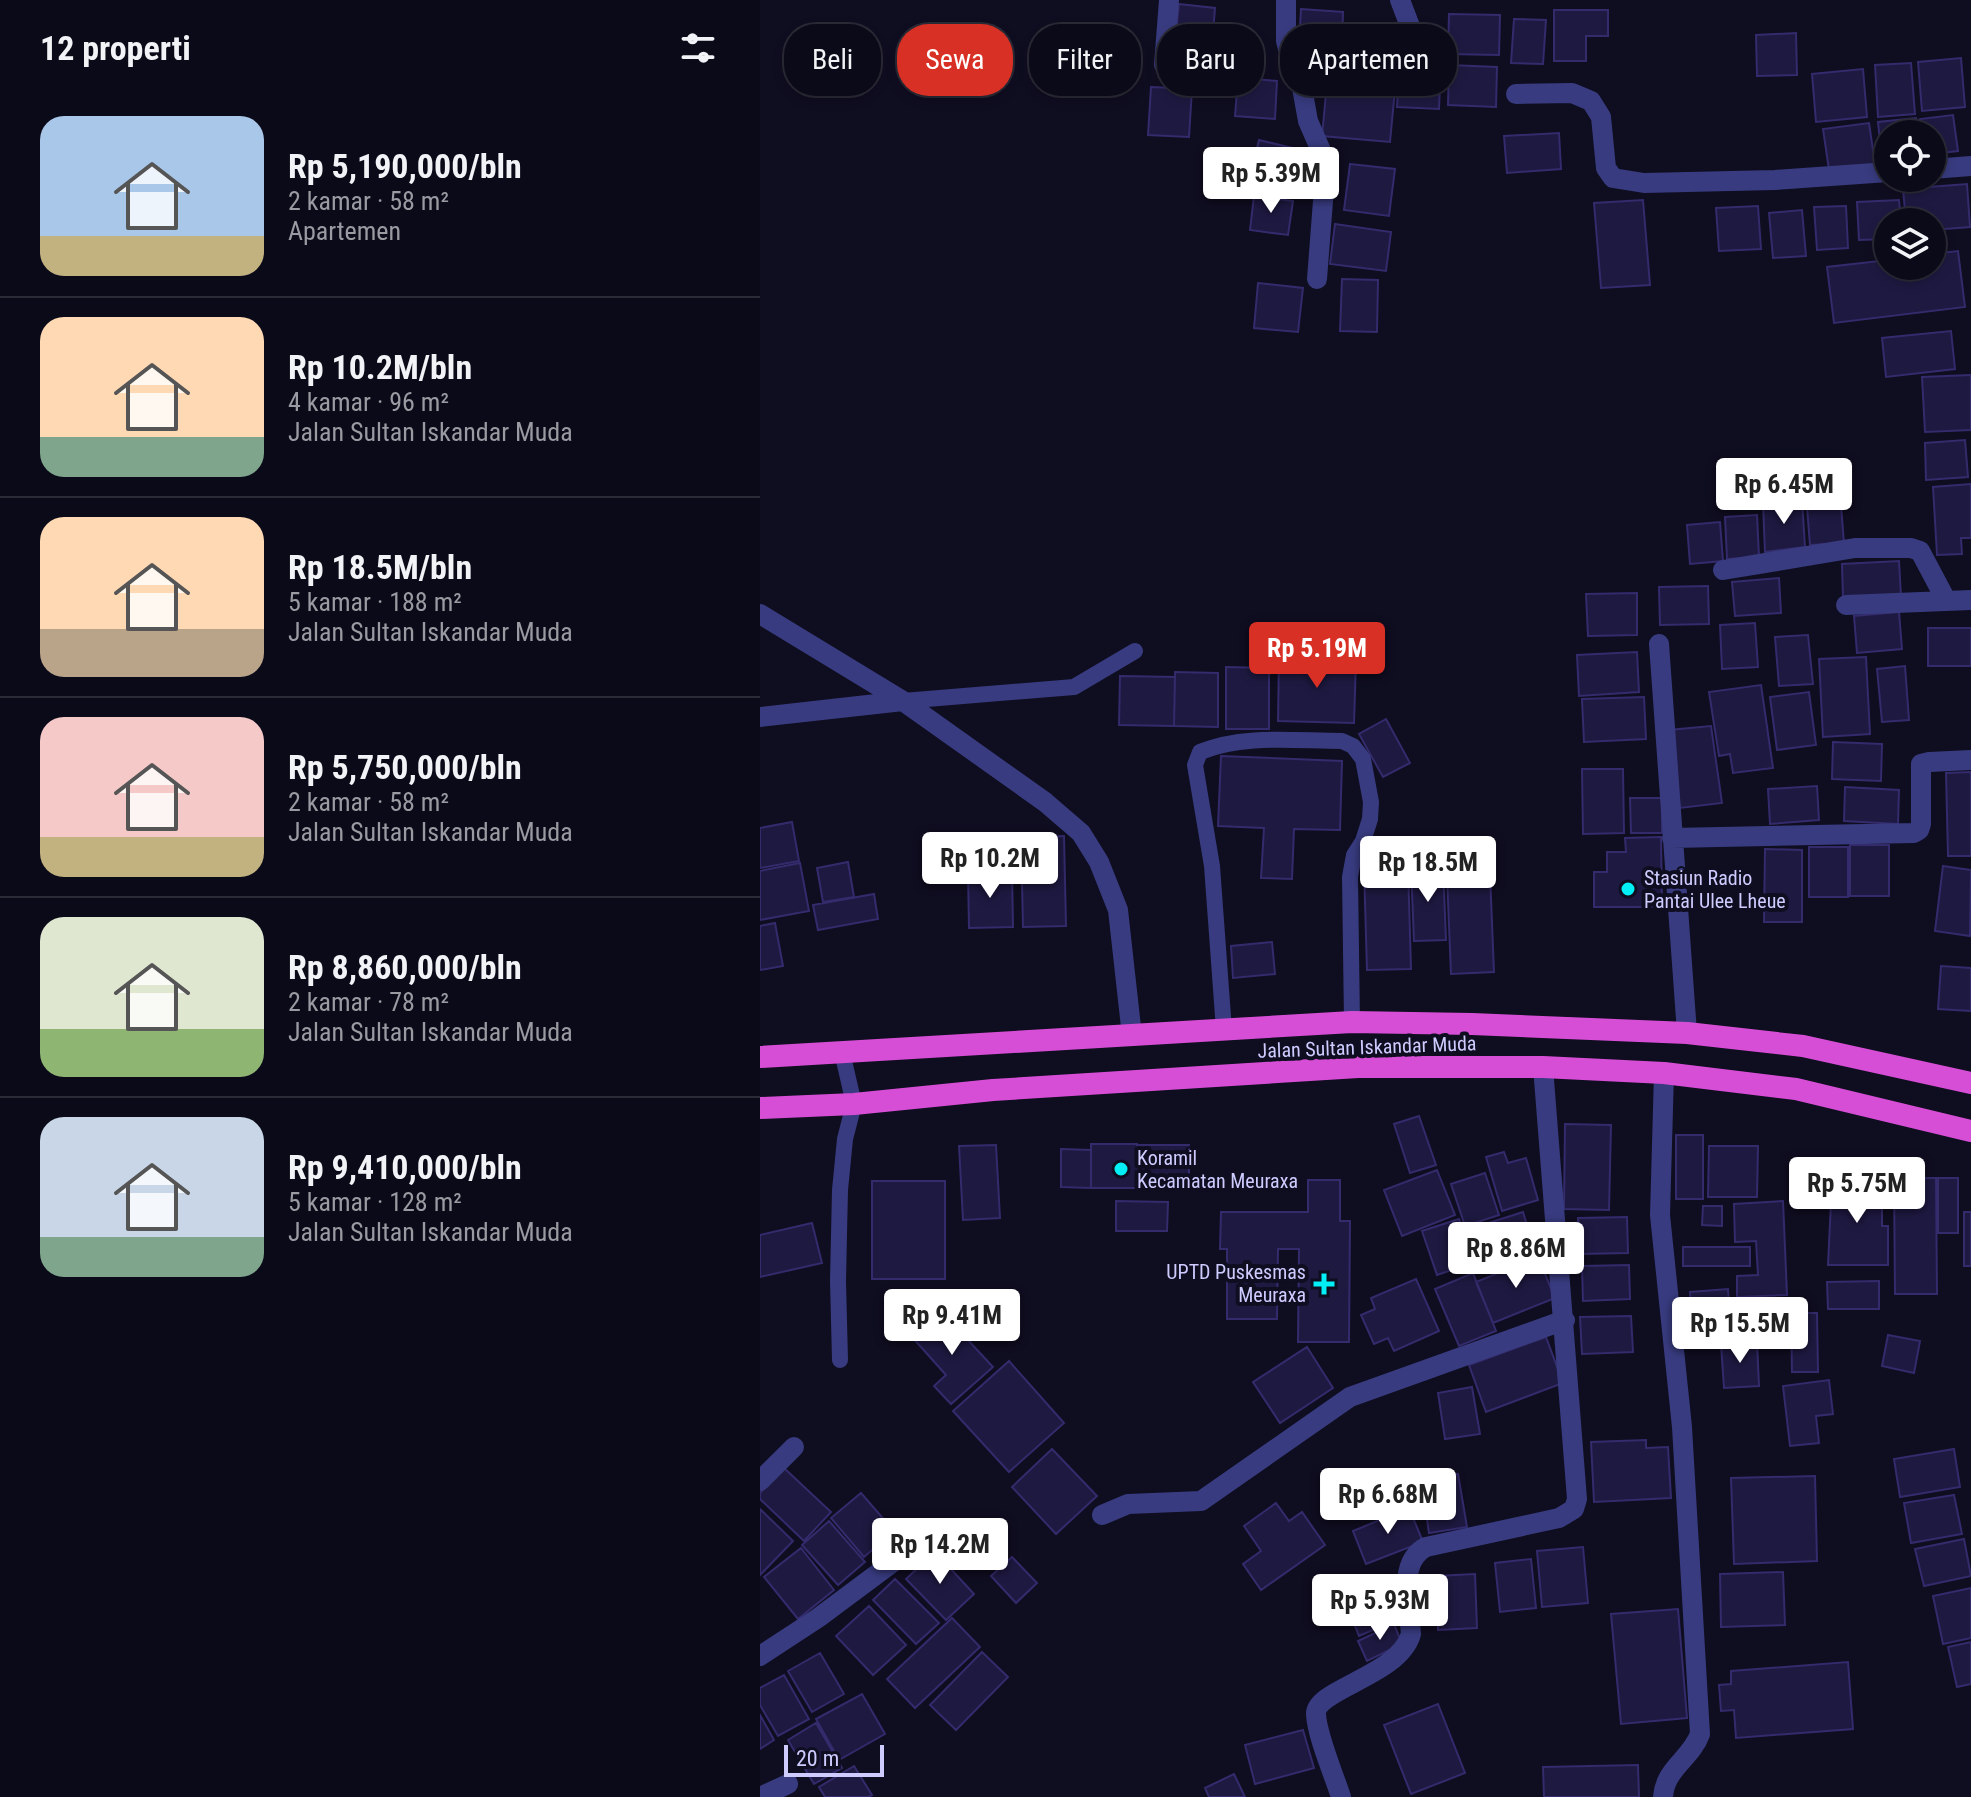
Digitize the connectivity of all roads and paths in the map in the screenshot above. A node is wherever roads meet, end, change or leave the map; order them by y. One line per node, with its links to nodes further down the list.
1 (1169, 0): 4 (street)
2 (1286, 0): 10 (street)
3 (1400, 0): 5 (street)
4 (1167, 24)
5 (1409, 24)
6 (1516, 94): 9 (street)
7 (1971, 166): 8 (street)
8 (1946, 168)
9 (1874, 173)
10 (1317, 279)
11 (1723, 570): 12 (street)
12 (1946, 600): 13 (street); 14 (street)
13 (1971, 600)
14 (1846, 605)
15 (760, 614): 18 (street)
16 (1659, 644): 21 (street)
17 (1135, 651): 18 (lane)
18 (903, 701): 19 (street); 25 (street)
19 (760, 717)
20 (1971, 760): 21 (street)
21 (1672, 838): 24 (street)
22 (1352, 1022): 23 (highway, Jalan Sultan Iskandar Muda); 23 (lane); 24 (highway, Jalan Sultan Iskandar Muda)
23 (1224, 1030): 25 (highway, Jalan Sultan Iskandar Muda)
24 (1687, 1033): 30 (highway, Jalan Sultan Iskandar Muda)
25 (1132, 1036): 26 (highway, Jalan Sultan Iskandar Muda)
26 (842, 1052): 27 (highway, Jalan Sultan Iskandar Muda); 31 (lane)
27 (760, 1057)
28 (1543, 1067): 29 (highway, Jalan Sultan Iskandar Muda); 31 (highway, Jalan Sultan Iskandar Muda); 34 (street)
29 (1664, 1073): 33 (highway, Jalan Sultan Iskandar Muda); 44 (street)
30 (1971, 1083)
31 (854, 1104): 32 (highway, Jalan Sultan Iskandar Muda); 35 (lane)
32 (760, 1108)
33 (1971, 1131)
34 (1565, 1320): 38 (street); 43 (street)
35 (840, 1360)
36 (794, 1447): 37 (street)
37 (760, 1481)
38 (1102, 1515)
39 (912, 1548): 40 (street)
40 (760, 1656)
41 (788, 1784): 42 (street)
42 (760, 1797)
43 (1341, 1797)
44 (1663, 1797)

